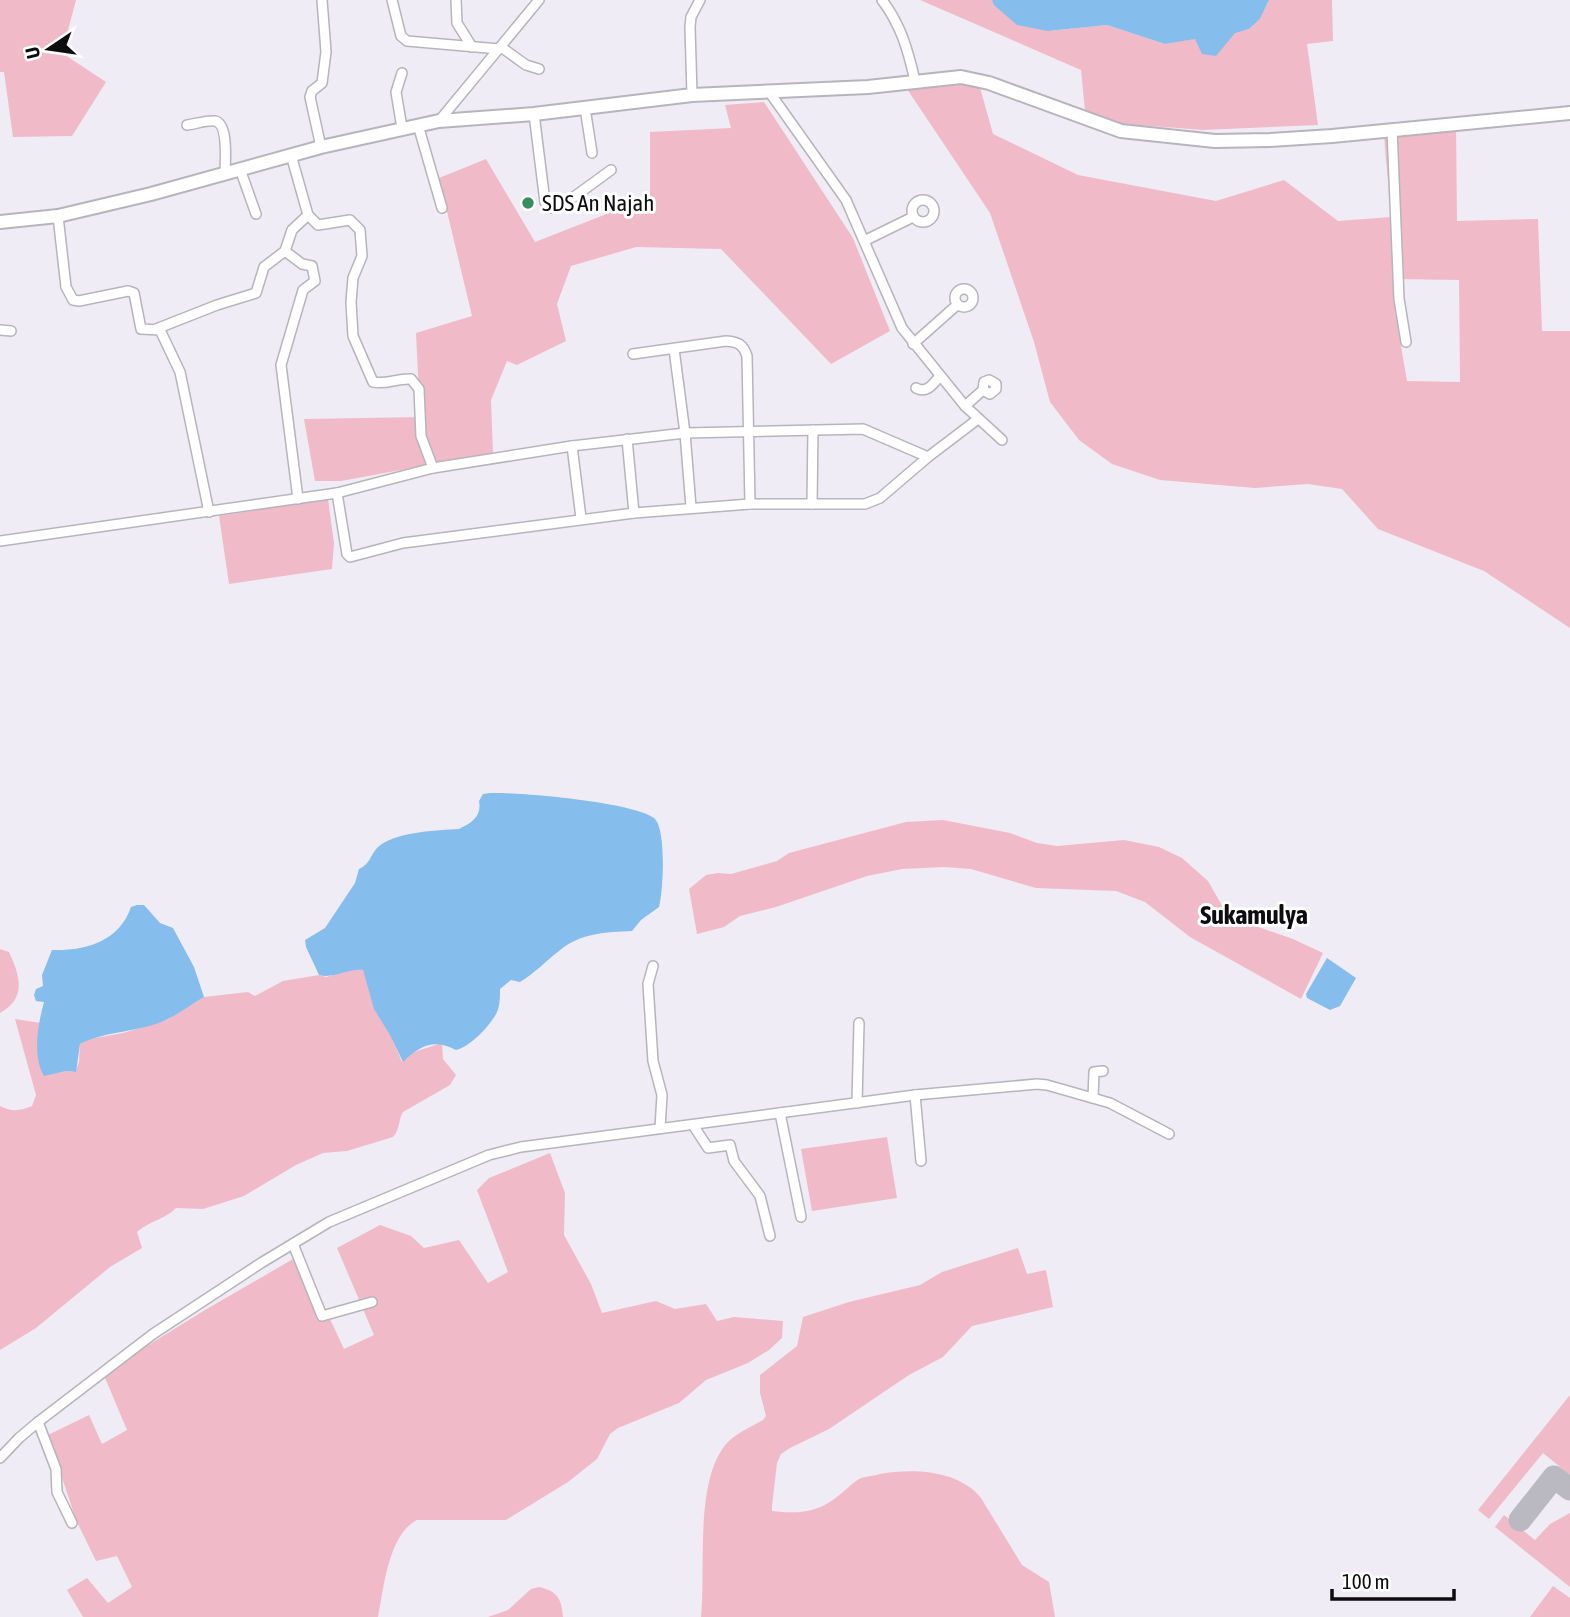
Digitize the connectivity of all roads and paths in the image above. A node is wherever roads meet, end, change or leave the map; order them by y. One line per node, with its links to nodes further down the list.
1 (322, 0): 22 (street)
2 (391, 0): 7 (street)
3 (456, 0): 7 (street)
4 (539, 0): 8 (street)
5 (700, 0): 13 (street)
6 (881, 0): 11 (street)
7 (472, 47): 8 (street)
8 (500, 48): 9 (street); 17 (street)
9 (539, 69)
10 (402, 72): 20 (street)
11 (915, 81): 12 (main road); 21 (main road)
12 (770, 93): 13 (main road); 34 (street)
13 (692, 95): 14 (main road)
14 (586, 108): 15 (main road); 23 (street)
15 (534, 114): 17 (main road); 26 (street)
16 (1570, 114): 21 (main road)
17 (439, 121): 19 (main road)
18 (187, 125): 27 (street)
19 (418, 125): 20 (main road); 28 (street)
20 (402, 128): 22 (main road)
21 (1392, 129): 40 (street)
22 (321, 147): 24 (main road)
23 (592, 153)
24 (291, 155): 25 (main road); 30 (street)
25 (240, 169): 27 (main road); 29 (street)
26 (611, 170)
27 (225, 174): 31 (main road)
28 (442, 208)
29 (256, 214)
30 (308, 215): 35 (street); 56 (street)
31 (58, 216): 33 (main road); 38 (street)
32 (913, 217): 34 (street)
33 (0, 222)
34 (866, 240): 41 (street)
35 (285, 250): 38 (street); 58 (street)
36 (957, 305): 41 (street)
37 (0, 330): 39 (street)
38 (156, 330): 62 (street)
39 (11, 331)
40 (1406, 342)
41 (913, 344): 44 (street)
42 (674, 349): 43 (street); 49 (street); 51 (street)
43 (632, 355)
44 (940, 376): 45 (street); 47 (street)
45 (916, 388)
46 (983, 390): 47 (street)
47 (965, 405): 48 (street)
48 (978, 419): 53 (street); 55 (street)
49 (750, 430): 50 (street); 51 (street); 59 (street)
50 (813, 430): 55 (street); 60 (street)
51 (685, 433): 52 (street); 61 (street)
52 (627, 439): 54 (street); 63 (street)
53 (1002, 440)
54 (572, 446): 56 (street); 64 (street)
55 (928, 457): 60 (street)
56 (433, 468): 57 (street)
57 (337, 493): 58 (street); 64 (street)
58 (298, 499): 62 (street)
59 (750, 504): 60 (street); 61 (street)
60 (812, 504)
61 (691, 507): 63 (street)
62 (209, 512): 65 (street)
63 (634, 513): 64 (street)
64 (581, 518)
65 (0, 541)
66 (653, 966): 74 (street)
67 (859, 1023): 71 (street)
68 (1103, 1071): 70 (street)
69 (915, 1095): 70 (street); 71 (street); 76 (street)
70 (1093, 1098): 75 (street)
71 (857, 1103): 72 (street)
72 (780, 1113): 73 (street); 77 (street)
73 (693, 1125): 74 (street); 78 (street)
74 (660, 1128): 79 (street)
75 (1169, 1134)
76 (921, 1161)
77 (801, 1217)
78 (770, 1236)
79 (293, 1244): 80 (street); 81 (street)
80 (372, 1302)
81 (38, 1422): 82 (street); 83 (street)
82 (0, 1458)
83 (72, 1523)

